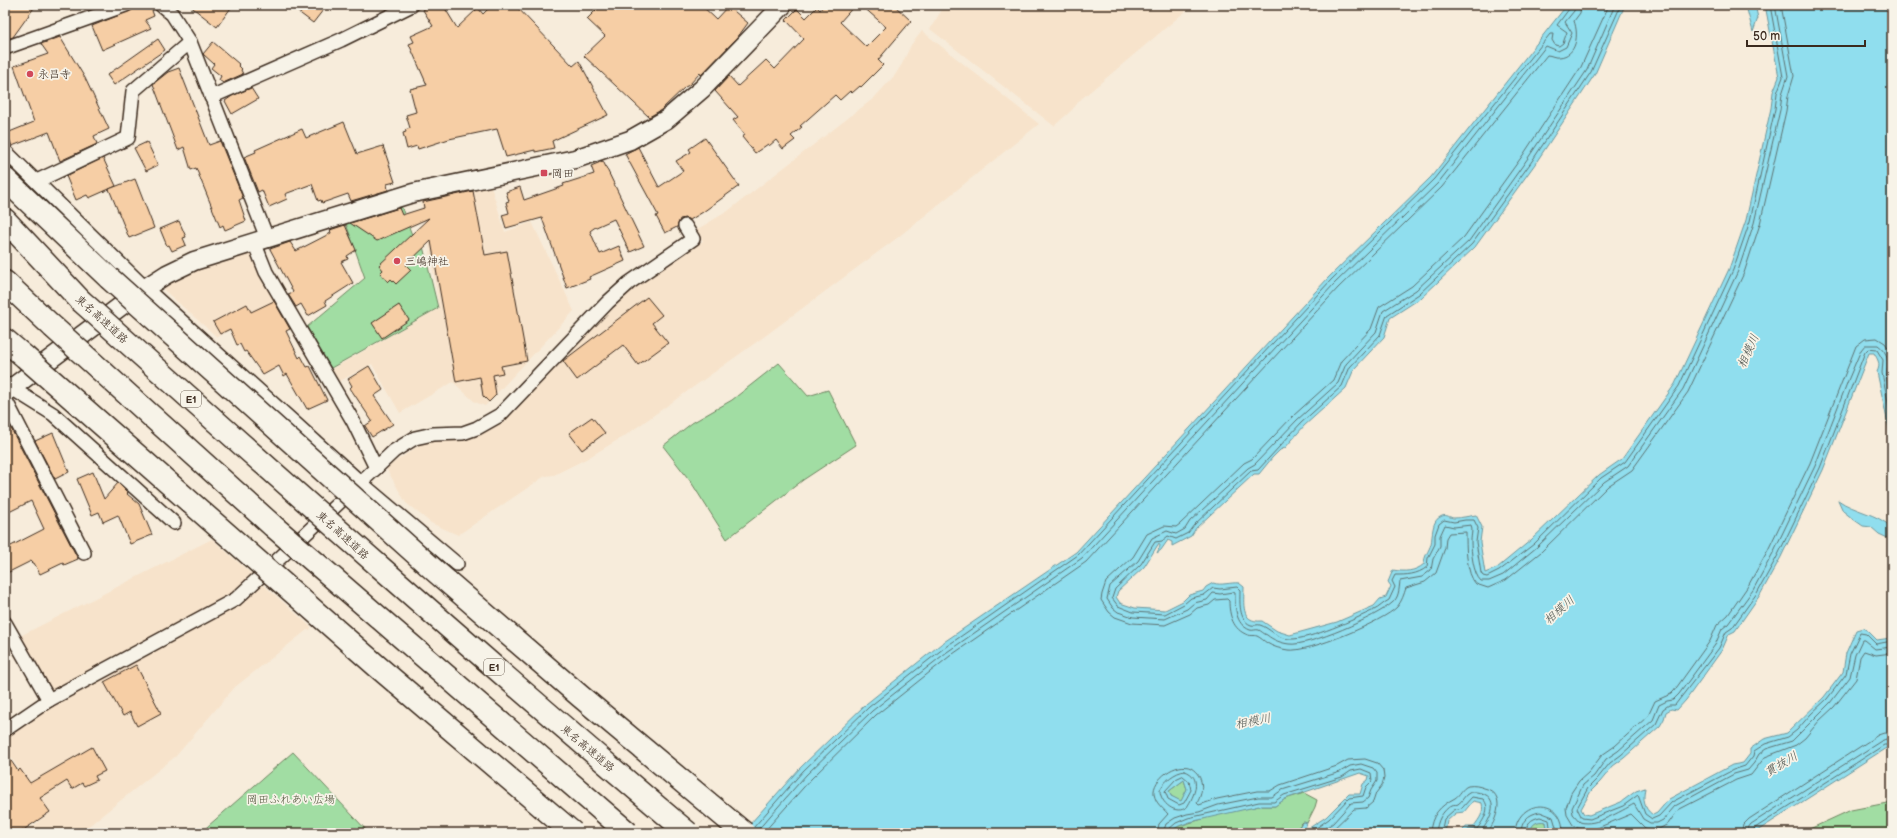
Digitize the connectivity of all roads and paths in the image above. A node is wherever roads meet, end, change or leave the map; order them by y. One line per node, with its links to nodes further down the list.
1 (126, 5): 7 (street)
2 (161, 5): 5 (street)
3 (412, 5): 8 (street)
4 (783, 5): 15 (street)
5 (176, 9): 6 (street)
6 (190, 42): 8 (street); 11 (street)
7 (5, 48)
8 (211, 97): 15 (street)
9 (5, 151): 11 (street)
10 (5, 179): 35 (highway, bridge)
11 (37, 180): 18 (street)
12 (5, 220): 19 (highway)
13 (685, 226): 24 (street)
14 (5, 230): 19 (highway, 東名高速道路 / E1)
15 (261, 240): 18 (street); 24 (street)
16 (5, 282): 20 (highway)
17 (5, 288): 20 (highway)
18 (146, 288): 23 (street); 25 (street)
19 (80, 300): 34 (highway, 東名高速道路 / E1, bridge)
20 (53, 327): 33 (highway, bridge)
21 (5, 340): 22 (highway)
22 (16, 357): 32 (highway, bridge)
23 (7, 391): 26 (street); 27 (street)
24 (376, 468): 25 (street)
25 (360, 482): 28 (street); 30 (street)
26 (174, 523)
27 (84, 553)
28 (457, 564)
29 (5, 623): 30 (street)
30 (49, 700): 31 (street)
31 (5, 730)
32 (573, 833)
33 (628, 833)
34 (688, 833)
35 (744, 833)

